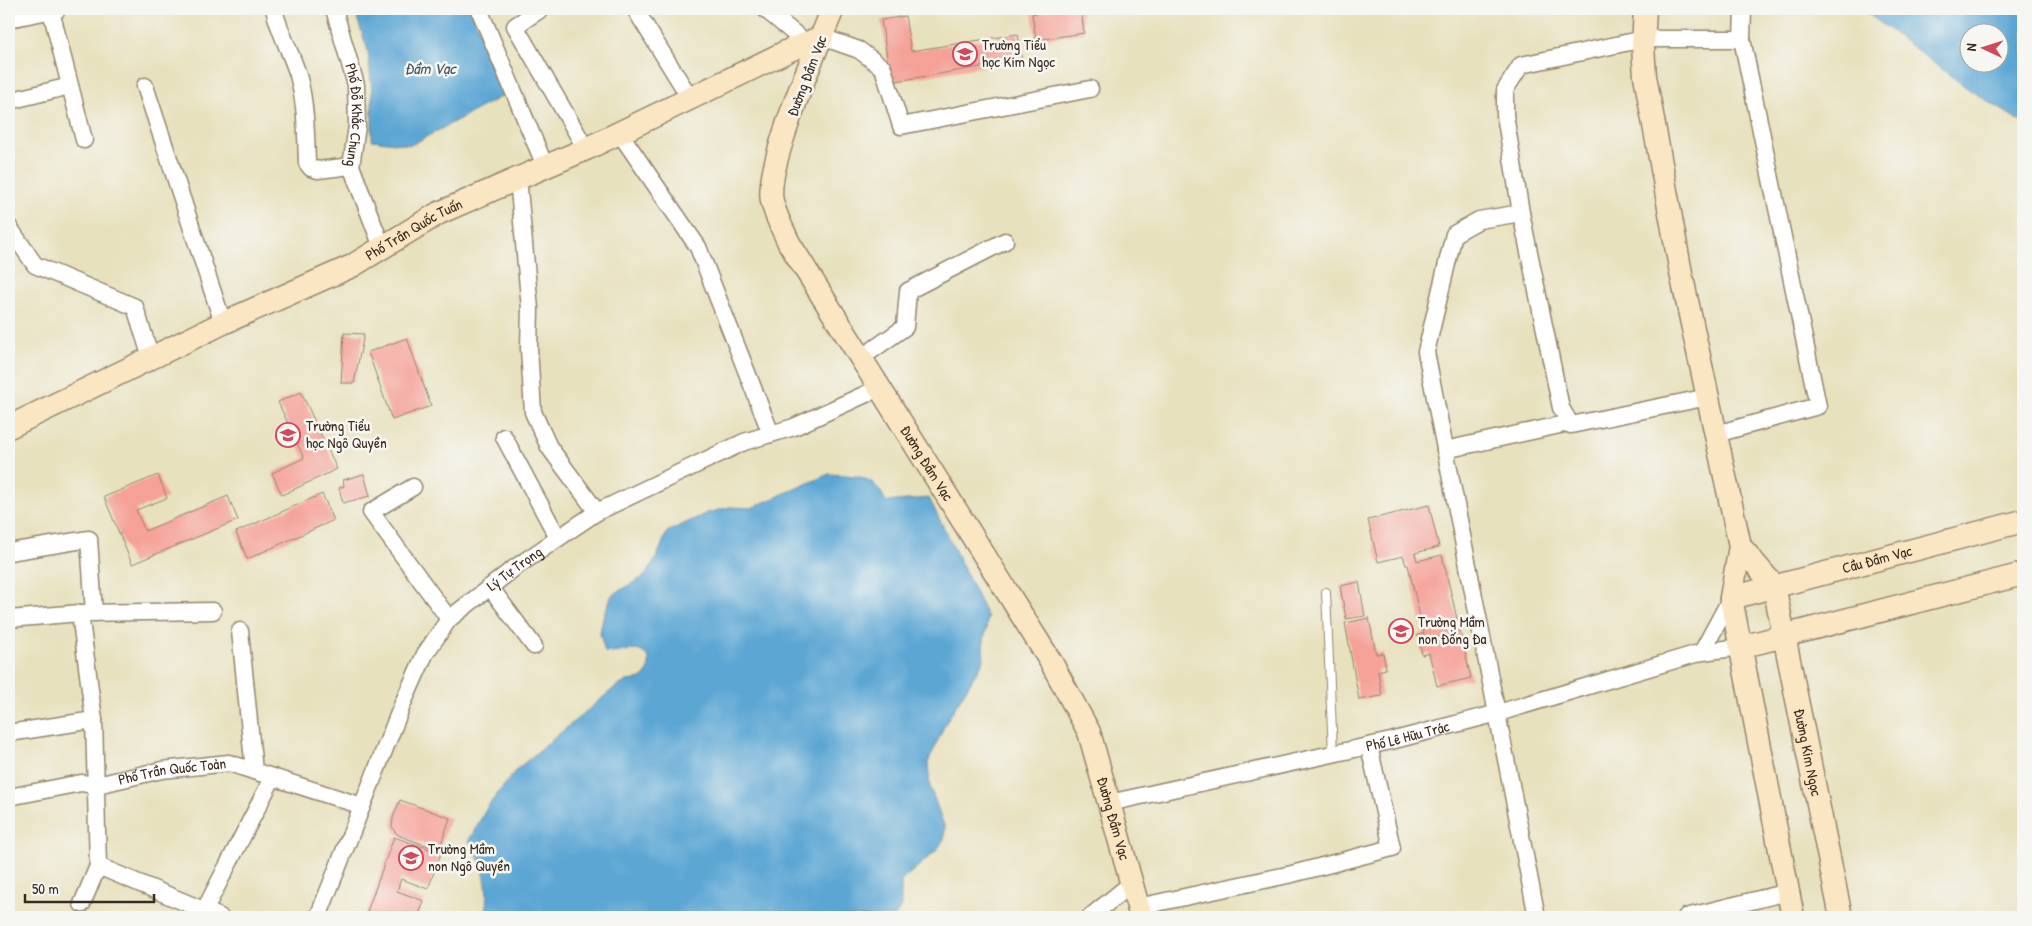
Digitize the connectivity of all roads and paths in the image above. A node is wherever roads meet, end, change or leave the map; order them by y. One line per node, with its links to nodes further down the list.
1 (274, 9): 23 (street)
2 (334, 9): 23 (street, Phố Đỗ Khắc Chung)
3 (479, 9): 24 (street)
4 (541, 9): 22 (street)
5 (635, 9): 18 (street)
6 (765, 9): 14 (street)
7 (833, 9): 14 (street, Đường Đầm Vạc)
8 (1645, 9): 12 (street)
9 (1743, 9): 13 (street)
10 (54, 10): 11 (street); 15 (street)
11 (9, 19)
12 (1644, 39): 13 (street); 26 (street); 34 (street)
13 (1742, 39): 38 (street)
14 (814, 40): 17 (street); 18 (street, Phố Trần Quốc Tuấn); 32 (street, Đường Đầm Vạc)
15 (70, 86): 19 (street); 21 (street)
16 (145, 86): 30 (street)
17 (1090, 89)
18 (690, 98): 20 (street, Phố Trần Quốc Tuấn)
19 (9, 101)
20 (619, 132): 22 (street, Phố Trần Quốc Tuấn); 37 (street)
21 (84, 140)
22 (586, 149): 24 (street, Phố Trần Quốc Tuấn)
23 (351, 166): 29 (street, Phố Đỗ Khắc Chung)
24 (545, 166): 25 (street, Phố Trần Quốc Tuấn)
25 (518, 178): 29 (street, Phố Trần Quốc Tuấn); 42 (street)
26 (1521, 213): 35 (street); 40 (street)
27 (9, 227): 31 (street)
28 (1006, 241): 32 (street)
29 (382, 247): 30 (street, Phố Trần Quốc Tuấn)
30 (223, 323): 31 (street, Phố Trần Quốc Tuấn)
31 (151, 358): 36 (street, Phố Trần Quốc Tuấn)
32 (861, 358): 33 (street, Đường Đầm Vạc)
33 (879, 388): 37 (street, Lý Tự Trọng); 70 (street, Đường Đầm Vạc)
34 (1708, 397): 35 (street); 38 (street)
35 (1569, 423): 40 (street)
36 (9, 427)
37 (771, 434): 42 (street, Lý Tự Trọng)
38 (1716, 434): 45 (street)
39 (504, 437): 44 (street)
40 (1445, 450): 61 (street)
41 (413, 487): 55 (street)
42 (597, 512): 44 (street, Lý Tự Trọng)
43 (2023, 521): 48 (street, Cầu Đầm Vạc)
44 (558, 538): 49 (street, Lý Tự Trọng)
45 (1740, 546): 48 (street); 51 (street)
46 (9, 552): 53 (street)
47 (2023, 574): 57 (street)
48 (1774, 586): 51 (street, Cầu Đầm Vạc); 57 (street, Đường Kim Ngọc)
49 (490, 587): 55 (street, Lý Tự Trọng); 58 (street)
50 (1326, 592): 65 (lane)
51 (1730, 598): 59 (street); 60 (street)
52 (213, 611): 53 (street)
53 (87, 613): 54 (street); 62 (street)
54 (9, 618)
55 (449, 619): 71 (street, Lý Tự Trọng)
56 (240, 631): 66 (street)
57 (1784, 636): 59 (street); 84 (street, Đường Kim Ngọc)
58 (534, 646)
59 (1740, 647): 60 (street, Phố Lê Hữu Trác); 74 (street)
60 (1702, 652): 61 (street, Phố Lê Hữu Trác)
61 (1498, 713): 64 (street, Phố Lê Hữu Trác); 81 (street)
62 (94, 720): 63 (street); 68 (street)
63 (9, 733)
64 (1369, 746): 65 (street, Phố Lê Hữu Trác); 76 (street)
65 (1334, 754): 70 (street, Phố Lê Hữu Trác)
66 (254, 771): 67 (street, Phố Trần Quốc Toản); 68 (street, Phố Trần Quốc Toản)
67 (273, 777): 71 (street, Phố Trần Quốc Toản); 77 (street)
68 (97, 785): 69 (street, Phố Trần Quốc Toản); 72 (street)
69 (9, 797)
70 (1109, 803): 73 (street, Đường Đầm Vạc)
71 (362, 806): 79 (street, Lý Tự Trọng)
72 (98, 866): 75 (street); 77 (street)
73 (1132, 883): 76 (street, Đường Đầm Vạc); 80 (street)
74 (1788, 892): 82 (street); 83 (street)
75 (82, 904)
76 (1140, 912)
77 (202, 914): 78 (street)
78 (220, 917)
79 (318, 917)
80 (1090, 917)
81 (1536, 917)
82 (1686, 917)
83 (1793, 917)
84 (1841, 917)

